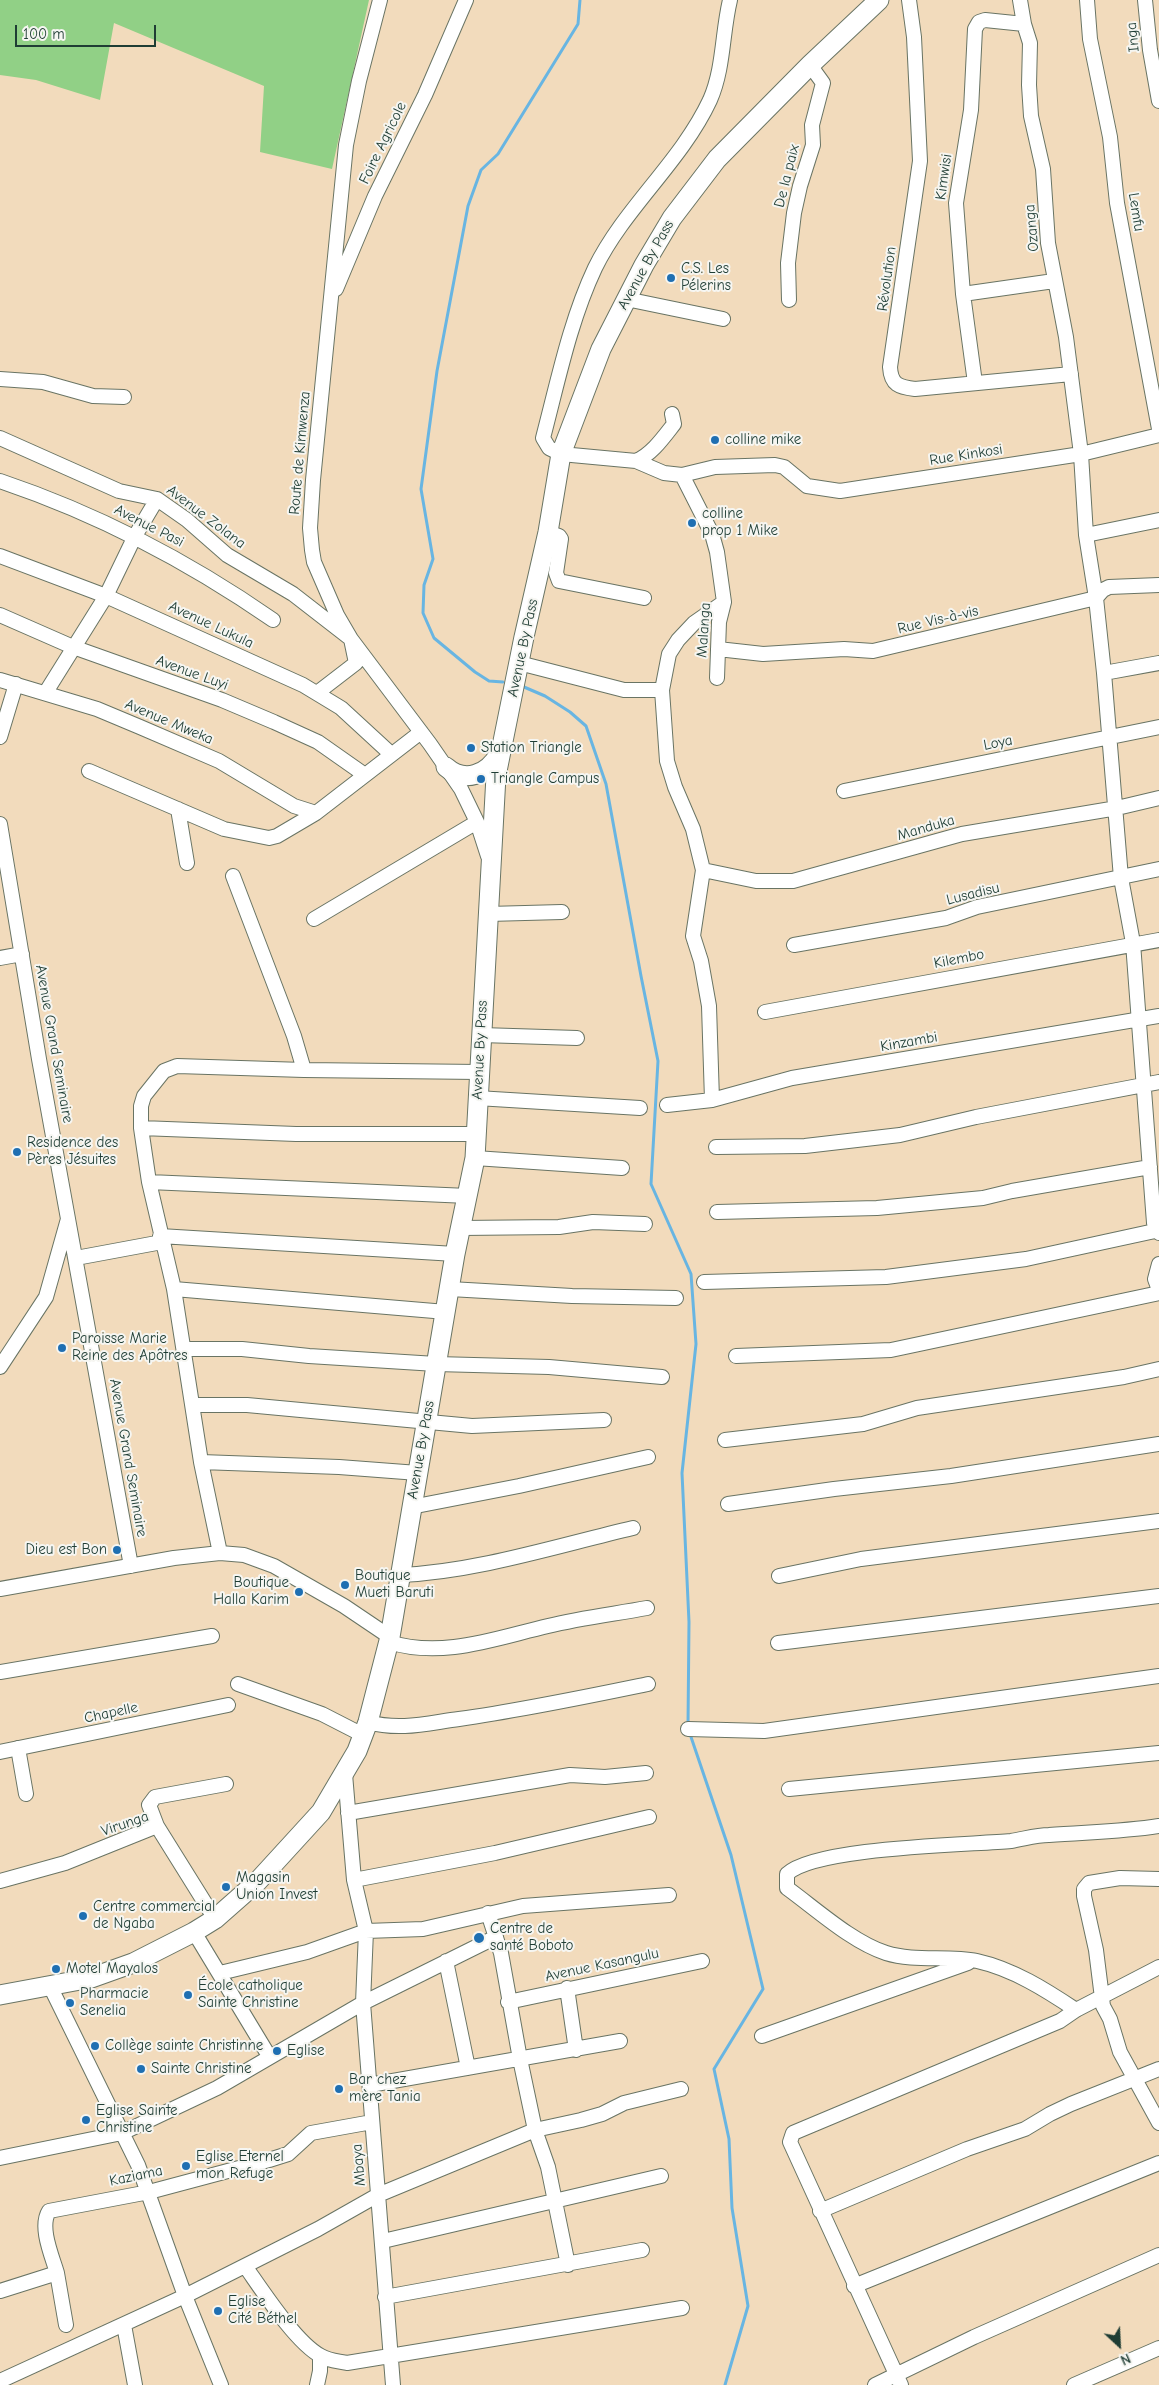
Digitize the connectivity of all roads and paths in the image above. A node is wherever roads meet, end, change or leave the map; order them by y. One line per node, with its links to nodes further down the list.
1 (380, 0): 16 (street, Route de Kimwenza)
2 (466, 0): 16 (street, Foire Agricole)
3 (730, 0): 26 (street)
4 (880, 0): 10 (highway, Avenue By Pass)
5 (909, 0): 20 (street, Révolution)
6 (1020, 0): 9 (street, Ozanga)
7 (1087, 0): 23 (street, Lemfu)
8 (1145, 0): 11 (street, Inga)
9 (1024, 24): 12 (street, Ozanga); 13 (street, Kimwisi)
10 (810, 65): 14 (highway, Avenue By Pass); 15 (street, De la paix)
11 (1159, 101)
12 (1054, 281): 13 (street); 18 (street, Ozanga)
13 (963, 294): 20 (street, Kimwisi)
14 (626, 298): 17 (street); 26 (highway, Avenue By Pass)
15 (789, 300)
16 (331, 302): 44 (street, Route de Kimwenza)
17 (723, 319)
18 (1071, 374): 20 (street, Révolution); 27 (street, Ozanga)
19 (0, 379): 21 (street)
20 (975, 383)
21 (124, 397)
22 (672, 414): 28 (street)
23 (1159, 429)
24 (1159, 435): 27 (street, Rue Kinkosi)
25 (0, 438): 31 (street, Avenue Zolana)
26 (561, 454): 28 (street); 33 (highway, Avenue By Pass)
27 (1081, 454): 29 (street, Rue Kinkosi); 34 (street, Ozanga)
28 (636, 461): 29 (street)
29 (682, 475): 41 (street, Malanga)
30 (0, 481): 35 (street, Avenue Pasi)
31 (157, 499): 35 (street); 44 (street, Avenue Zolana)
32 (1159, 520): 34 (street)
33 (548, 532): 39 (street); 47 (highway, Avenue By Pass)
34 (1086, 535): 40 (street, Ozanga)
35 (135, 536): 38 (street); 43 (street, Avenue Pasi)
36 (0, 556): 38 (street, Avenue Lukula)
37 (1159, 585): 40 (street, Rue Vis-à-vis)
38 (106, 596): 45 (street); 55 (street, Avenue Lukula)
39 (644, 598)
40 (1096, 598): 46 (street, Rue Vis-à-vis); 49 (street, Ozanga)
41 (724, 602): 46 (street, Malanga); 53 (street)
42 (0, 615): 45 (street, Avenue Luyi)
43 (273, 620)
44 (351, 639): 55 (street); 57 (street, Route de Kimwenza)
45 (73, 647): 54 (street); 64 (street, Avenue Luyi)
46 (718, 649): 50 (street, Malanga)
47 (519, 663): 53 (street); 60 (highway, Avenue By Pass)
48 (1159, 663): 49 (street)
49 (1104, 674): 59 (street, Ozanga)
50 (717, 678)
51 (0, 680): 52 (street, Avenue Mweka)
52 (16, 684): 54 (street, Avenue Mweka); 58 (street)
53 (662, 690): 75 (street)
54 (46, 692): 69 (street, Avenue Mweka)
55 (318, 694): 61 (street, Avenue Lukula)
56 (1159, 727): 59 (street, Loya)
57 (421, 732): 61 (street); 62 (street, Route de Kimwenza)
58 (0, 737)
59 (1109, 738): 65 (street, Loya); 67 (street, Ozanga)
60 (502, 748): 62 (highway); 73 (highway, Avenue By Pass)
61 (392, 754): 64 (street)
62 (446, 767): 70 (street, Route de Kimwenza)
63 (89, 771): 68 (street)
64 (365, 775): 69 (street)
65 (844, 791)
66 (1159, 798): 67 (street, Manduka)
67 (1116, 808): 75 (street, Manduka); 77 (street, Ozanga)
68 (178, 809): 69 (street); 72 (street)
69 (316, 812)
70 (477, 822): 73 (street, Route de Kimwenza); 80 (street)
71 (0, 824): 84 (street, Avenue Grand Seminaire)
72 (187, 863)
73 (490, 864): 79 (highway, Avenue By Pass)
74 (1159, 869): 77 (street, Lusadisu)
75 (703, 870): 96 (street)
76 (233, 876): 91 (street)
77 (1121, 878): 82 (street, Ozanga); 83 (street, Lusadisu)
78 (562, 912): 79 (street)
79 (488, 914): 89 (highway, Avenue By Pass)
80 (314, 919)
81 (1159, 940): 82 (street, Kilembo)
82 (1133, 943): 86 (street, Kilembo); 88 (street, Ozanga)
83 (794, 945)
84 (22, 954): 85 (street); 108 (street, Avenue Grand Seminaire)
85 (0, 958)
86 (765, 1012)
87 (1159, 1016): 88 (street, Kinzambi)
88 (1138, 1020): 94 (street, Ozanga); 96 (street, Kinzambi)
89 (481, 1035): 90 (street); 92 (highway, Avenue By Pass)
90 (577, 1038)
91 (304, 1070): 92 (street); 99 (street)
92 (479, 1072): 95 (highway, Avenue By Pass)
93 (1159, 1082): 94 (street)
94 (1144, 1085): 101 (street); 103 (street, Ozanga)
95 (477, 1098): 98 (street); 100 (highway, Avenue By Pass)
96 (712, 1100): 97 (street, Kinzambi)
97 (667, 1106)
98 (640, 1108)
99 (141, 1128): 100 (street); 105 (street)
100 (476, 1134): 102 (highway, Avenue By Pass)
101 (716, 1147)
102 (474, 1158): 104 (street); 106 (highway, Avenue By Pass)
103 (1153, 1163): 107 (street); 111 (street, Ozanga)
104 (622, 1168)
105 (149, 1182): 106 (street); 112 (street)
106 (468, 1196): 110 (highway, Avenue By Pass)
107 (718, 1212)
108 (69, 1216): 114 (street, Avenue Grand Seminaire); 125 (street)
109 (645, 1224): 110 (street)
110 (460, 1228): 113 (highway, Avenue By Pass)
111 (1158, 1231): 116 (street)
112 (161, 1239): 113 (street); 114 (street); 117 (street)
113 (455, 1254): 118 (highway, Avenue By Pass)
114 (76, 1258): 141 (street, Avenue Grand Seminaire)
115 (1159, 1264): 119 (street)
116 (704, 1282)
117 (174, 1289): 121 (street); 122 (street)
118 (450, 1289): 120 (street); 121 (highway, Avenue By Pass)
119 (1159, 1292): 123 (street)
120 (676, 1298)
121 (446, 1312): 124 (highway, Avenue By Pass)
122 (185, 1349): 124 (street); 128 (street)
123 (736, 1356)
124 (436, 1364): 127 (street); 130 (highway, Avenue By Pass)
125 (0, 1367)
126 (1159, 1369): 131 (street)
127 (662, 1377)
128 (194, 1405): 130 (street); 134 (street)
129 (604, 1420): 130 (street)
130 (427, 1422): 135 (highway, Avenue By Pass)
131 (725, 1440)
132 (1159, 1444): 136 (street)
133 (648, 1457): 137 (street)
134 (201, 1462): 135 (street); 140 (street)
135 (418, 1473): 137 (highway, Avenue By Pass)
136 (728, 1504)
137 (411, 1507): 142 (highway, Avenue By Pass)
138 (1159, 1521): 143 (street)
139 (633, 1528): 142 (street)
140 (220, 1553): 141 (street); 148 (street)
141 (131, 1566): 144 (street)
142 (401, 1576): 148 (highway, Avenue By Pass)
143 (779, 1576)
144 (0, 1590)
145 (1159, 1596): 149 (street)
146 (647, 1608): 148 (street)
147 (212, 1636): 150 (street)
148 (390, 1640): 155 (highway, Avenue By Pass)
149 (778, 1643)
150 (0, 1672)
151 (1159, 1676): 156 (street)
152 (238, 1684): 155 (street)
153 (648, 1684): 155 (street)
154 (228, 1705): 157 (street, Chapelle)
155 (366, 1729): 161 (highway, Avenue By Pass)
156 (688, 1729)
157 (18, 1748): 158 (street, Chapelle); 164 (street)
158 (0, 1752)
159 (1159, 1753): 163 (street)
160 (646, 1773): 165 (street)
161 (345, 1774): 165 (street, Mbaya); 174 (highway, Avenue By Pass)
162 (226, 1784): 167 (street)
163 (790, 1789)
164 (26, 1794)
165 (348, 1813): 170 (street, Mbaya)
166 (649, 1817): 170 (street)
167 (157, 1826): 171 (street, Virunga); 174 (street, Virunga)
168 (1159, 1826): 180 (street)
169 (1159, 1879): 186 (street)
170 (354, 1880): 175 (street, Mbaya)
171 (0, 1881)
172 (669, 1895): 173 (street)
173 (488, 1913): 175 (street); 177 (street)
174 (215, 1919): 176 (highway, Avenue By Pass)
175 (366, 1931): 182 (street); 188 (street, Mbaya)
176 (194, 1932): 182 (street); 183 (highway, Avenue By Pass)
177 (496, 1937): 179 (street); 187 (street)
178 (702, 1960): 184 (street, Avenue Kasangulu)
179 (446, 1961): 188 (street); 195 (street)
180 (976, 1961): 189 (street); 190 (street)
181 (1159, 1967): 186 (street)
182 (220, 1973): 193 (street)
183 (50, 1986): 185 (highway, Avenue By Pass); 203 (street)
184 (567, 1988): 187 (street, Avenue Kasangulu); 192 (street)
185 (0, 1995)
186 (1102, 1997): 189 (street); 197 (street)
187 (508, 2002): 194 (street)
188 (363, 2003): 193 (street); 198 (street, Mbaya)
189 (1076, 2010): 210 (street)
190 (762, 2036)
191 (620, 2041): 192 (street)
192 (576, 2050): 194 (street)
193 (269, 2056): 203 (street)
194 (520, 2059): 195 (street); 202 (street)
195 (468, 2068): 198 (street)
196 (1159, 2069): 197 (street)
197 (1134, 2079): 201 (street); 210 (street)
198 (370, 2085): 200 (street, Mbaya)
199 (681, 2088): 202 (street)
200 (372, 2122): 207 (street, Kaziama); 208 (street, Mbaya)
201 (1159, 2123)
202 (535, 2130): 208 (street); 209 (street)
203 (122, 2133): 204 (street); 207 (street)
204 (0, 2158)
205 (1159, 2163): 217 (street)
206 (661, 2176): 209 (street)
207 (149, 2192): 216 (street, Kaziama); 219 (street)
208 (378, 2195): 211 (street); 215 (street, Mbaya)
209 (555, 2200): 211 (street); 214 (street)
210 (820, 2210): 217 (street)
211 (383, 2241): 220 (street)
212 (642, 2250): 214 (street)
213 (1159, 2255): 227 (street)
214 (568, 2265): 220 (street)
215 (245, 2266): 219 (street, Mbaya); 226 (street)
216 (57, 2273): 218 (street); 222 (street, Kaziama)
217 (854, 2286): 227 (street)
218 (0, 2291)
219 (185, 2296): 223 (street, Mbaya); 230 (street)
220 (386, 2297): 225 (street)
221 (682, 2308): 225 (street)
222 (66, 2325)
223 (124, 2325): 228 (street, Mbaya); 229 (street)
224 (1159, 2348): 234 (street)
225 (390, 2355): 226 (street); 232 (street)
226 (320, 2356): 231 (street)
227 (898, 2380): 233 (street)
228 (0, 2381)
229 (135, 2385)
230 (220, 2385)
231 (318, 2385)
232 (393, 2385)
233 (875, 2385)
234 (1074, 2385)

